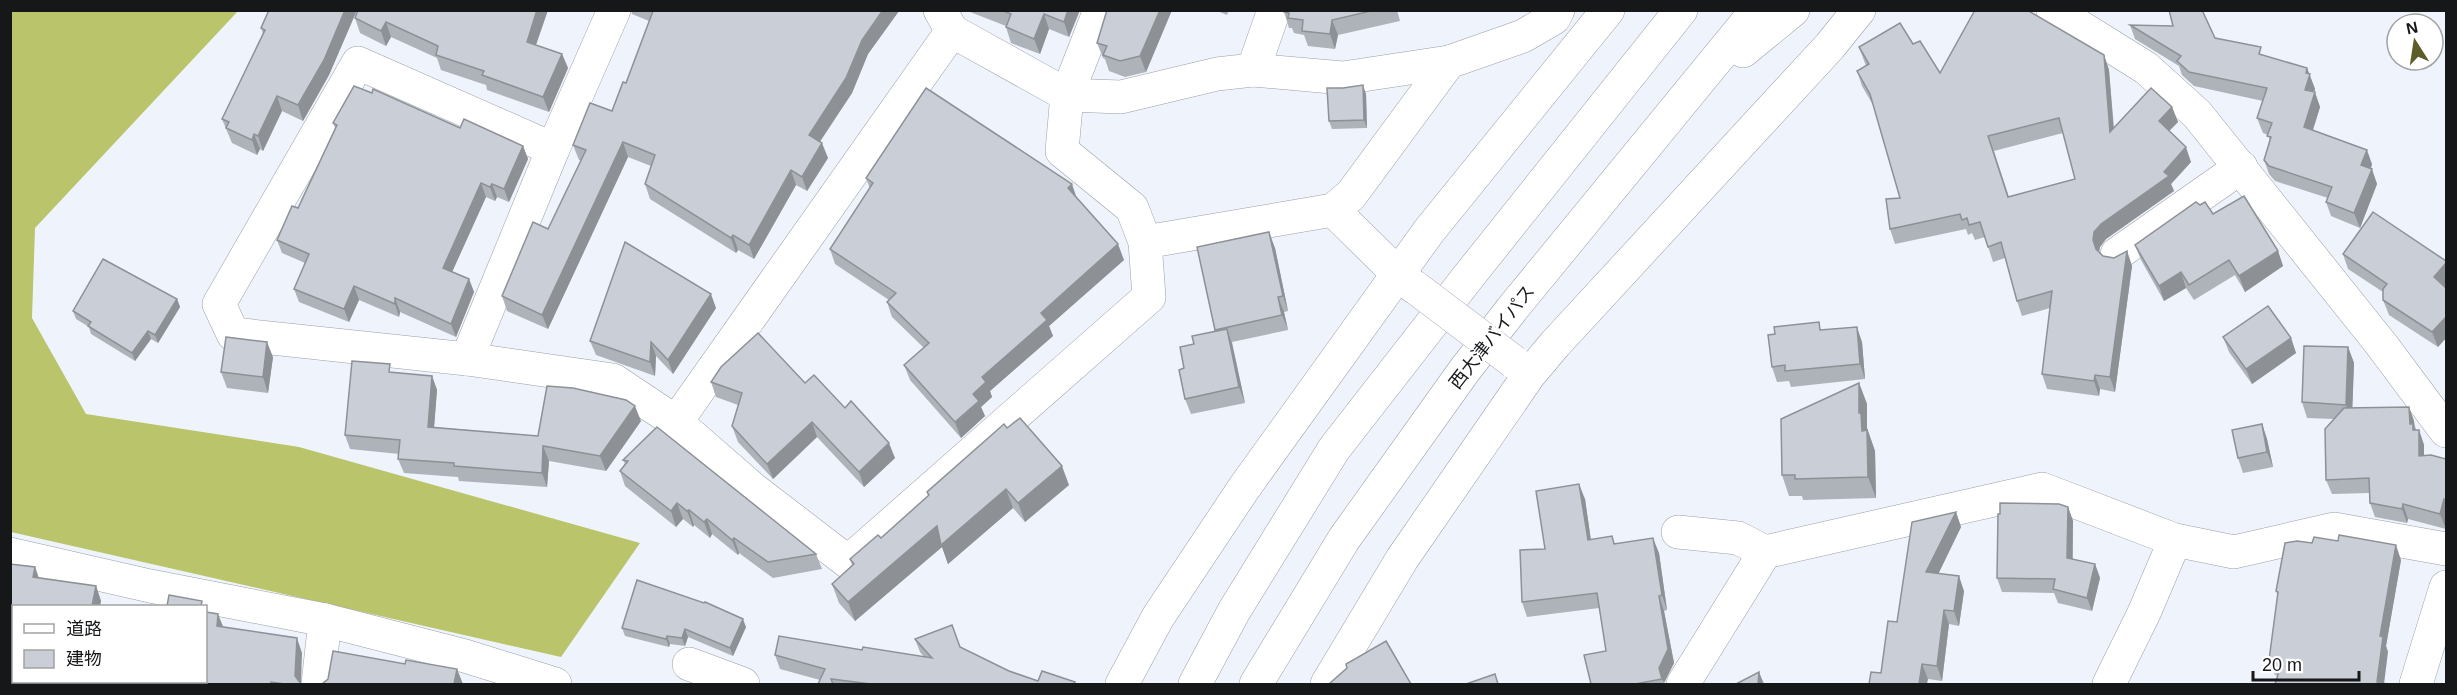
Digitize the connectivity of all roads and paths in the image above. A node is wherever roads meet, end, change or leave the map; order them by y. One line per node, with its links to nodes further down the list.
1 (614, 10): 16 (main road)
2 (1100, 10): 15 (main road)
3 (1274, 10): 13 (main road)
4 (1558, 10): 12 (main road)
5 (1608, 10): 21 (main road)
6 (1681, 10): 40 (main road)
7 (1758, 10): 14 (main road, 西大津バイパス)
8 (1793, 10): 14 (main road)
9 (1859, 10): 23 (main road)
10 (2053, 10): 17 (main road)
11 (946, 21): 15 (main road); 24 (main road)
12 (1449, 62): 13 (main road); 18 (main road)
13 (1253, 70): 15 (main road)
14 (1690, 93): 41 (main road, 西大津バイパス)
15 (1067, 95): 19 (main road)
16 (553, 149): 22 (main road); 22 (main road)
17 (2241, 167): 20 (main road); 25 (main road)
18 (1333, 210): 19 (main road); 21 (main road)
19 (1145, 242): 24 (main road)
20 (2117, 254)
21 (1407, 281): 23 (main road, bridge); 39 (main road)
22 (467, 359): 24 (main road)
23 (1522, 369): 42 (main road)
24 (676, 422)
25 (2446, 431)
26 (1678, 532): 29 (main road)
27 (2175, 540): 28 (main road); 29 (main road); 44 (main road)
28 (2446, 549)
29 (1766, 552): 43 (main road)
30 (10, 554): 32 (main road)
31 (2446, 587): 45 (main road)
32 (149, 596): 33 (main road)
33 (326, 620): 35 (main road); 36 (main road)
34 (688, 664): 38 (main road)
35 (489, 675): 37 (main road)
36 (318, 684)
37 (555, 684)
38 (743, 684)
39 (1122, 684)
40 (1195, 684)
41 (1256, 684)
42 (1327, 684)
43 (1683, 684)
44 (2109, 684)
45 (2416, 684)

